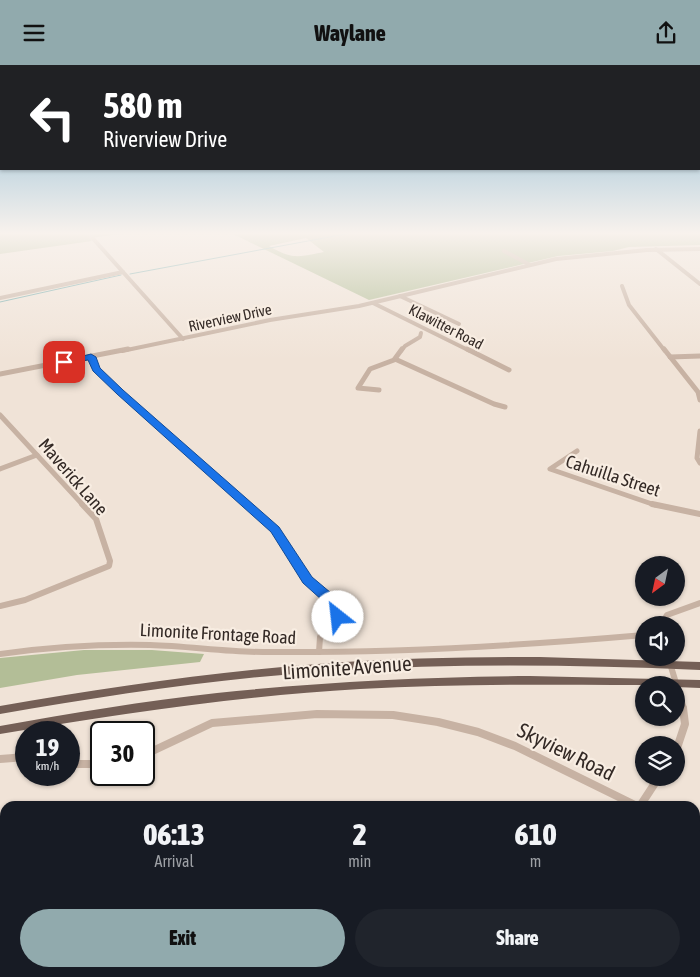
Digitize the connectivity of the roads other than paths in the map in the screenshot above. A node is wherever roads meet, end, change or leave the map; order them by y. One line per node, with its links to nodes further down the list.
1 (116, 276): 8 (street)
2 (125, 276): 13 (street)
3 (486, 276): 7 (street, Riverview Drive)
4 (689, 276): 5 (street)
5 (700, 284)
6 (622, 286): 16 (street)
7 (400, 296): 9 (street, Riverview Drive); 10 (street)
8 (0, 297)
9 (370, 303): 11 (street, Klawitter Road); 12 (street); 13 (street, Riverview Drive)
10 (459, 324)
11 (427, 331): 12 (street); 18 (street, Klawitter Road)
12 (421, 333): 17 (street)
13 (183, 339): 15 (street, Riverview Drive)
14 (700, 356): 16 (street)
15 (91, 357): 19 (street, Riverview Drive); 34 (street)
16 (670, 357): 21 (street)
17 (395, 359): 20 (street); 22 (street)
18 (509, 370)
19 (0, 374)
20 (379, 390)
21 (700, 400)
22 (505, 407)
23 (0, 415): 26 (street, Maverick Lane)
24 (700, 431): 27 (street)
25 (577, 451): 29 (street, Cahuilla Street)
26 (37, 455): 28 (street); 31 (street, Maverick Lane)
27 (700, 463)
28 (0, 469)
29 (700, 514)
30 (700, 603): 32 (street)
31 (0, 606)
32 (666, 616)
33 (635, 636): 34 (street, Limonite Frontage Road)
34 (319, 653): 35 (street, Limonite Frontage Road)
35 (0, 654)
36 (635, 661): 42 (main road, Limonite Avenue)
37 (685, 664): 38 (main road, Limonite Avenue)
38 (700, 666)
39 (635, 682): 43 (main road, Limonite Avenue)
40 (685, 683): 41 (main road, Limonite Avenue)
41 (700, 684)
42 (0, 710)
43 (0, 730)
44 (155, 750): 48 (street, Skyview Road)
45 (15, 758): 46 (street)
46 (0, 759)
47 (652, 786): 49 (street)
48 (628, 801)
49 (642, 801)

